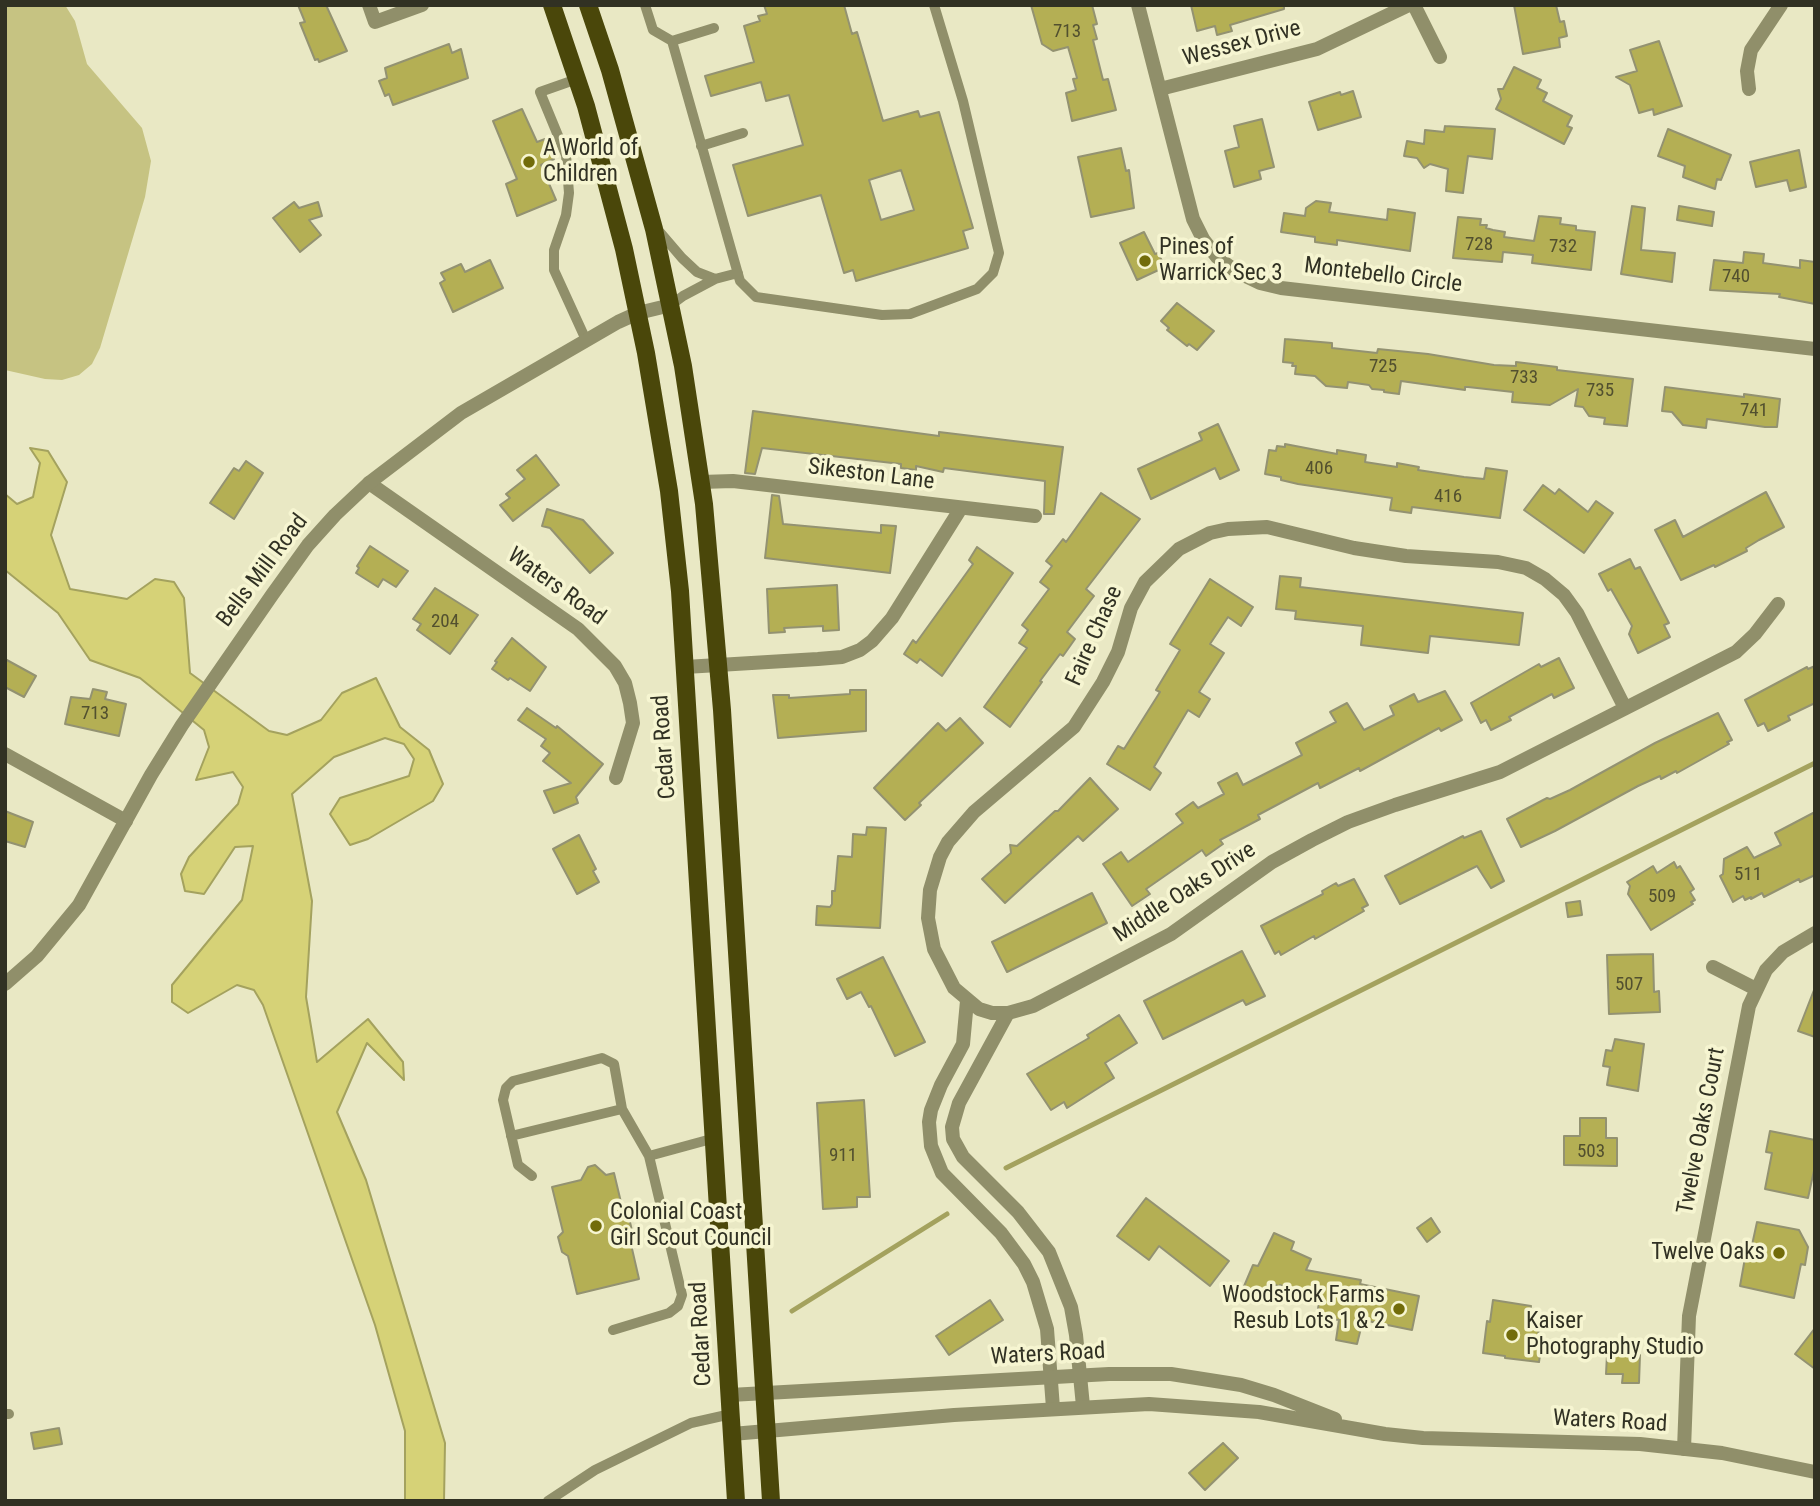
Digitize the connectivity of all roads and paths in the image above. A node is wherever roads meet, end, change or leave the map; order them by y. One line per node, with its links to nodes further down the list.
1 (369, 5): 2 (street)
2 (422, 5)
3 (552, 5): 13 (main road, Cedar Road)
4 (588, 5): 18 (main road)
5 (645, 5): 11 (lane)
6 (934, 5): 19 (lane)
7 (1138, 5): 14 (street, Montebello Circle)
8 (1412, 5): 12 (street); 14 (street, Wessex Drive)
9 (1781, 5): 15 (street)
10 (713, 28): 11 (lane)
11 (672, 41): 17 (lane)
12 (1440, 57)
13 (577, 79): 22 (main road, Cedar Road); 23 (lane)
14 (1160, 89): 24 (street, Montebello Circle)
15 (1749, 89)
16 (743, 133): 17 (lane)
17 (701, 146): 19 (lane)
18 (652, 222): 20 (lane); 21 (main road)
19 (738, 273): 20 (lane)
20 (715, 279): 21 (lane)
21 (671, 305): 22 (street, Bells Mill Road); 26 (main road)
22 (638, 313): 23 (street, Bells Mill Road); 31 (main road, Cedar Road)
23 (586, 340): 25 (street, Bells Mill Road)
24 (1815, 349)
25 (369, 482): 34 (street, Waters Road); 35 (street, Bells Mill Road)
26 (702, 482): 27 (street, Sikeston Lane); 30 (main road)
27 (961, 508): 28 (street, Sikeston Lane); 30 (street)
28 (1035, 516)
29 (1778, 604): 32 (street, Middle Oaks Drive)
30 (719, 665): 31 (street); 50 (main road)
31 (685, 667): 44 (main road, Cedar Road)
32 (1625, 708): 40 (street, Faire Chase); 41 (street, Middle Oaks Drive)
33 (5, 754): 35 (street)
34 (616, 778)
35 (126, 821): 38 (street, Bells Mill Road)
36 (1815, 933): 39 (street, Twelve Oaks Court)
37 (1713, 967): 39 (street)
38 (5, 984)
39 (1756, 989): 58 (street, Twelve Oaks Court)
40 (967, 1001): 41 (street); 49 (street)
41 (1008, 1013): 48 (street)
42 (622, 1109): 43 (lane); 43 (lane); 45 (lane)
43 (512, 1136): 46 (lane)
44 (715, 1138): 45 (lane); 51 (main road, Cedar Road)
45 (649, 1156): 47 (lane)
46 (532, 1177)
47 (613, 1330)
48 (1080, 1375): 49 (street, Waters Road); 52 (street); 55 (street, Waters Road)
49 (1051, 1377): 50 (street, Waters Road); 53 (street)
50 (764, 1393): 51 (street, Waters Road); 56 (main road)
51 (730, 1395): 54 (main road, Cedar Road)
52 (1083, 1406): 53 (street, Waters Road); 55 (street, Waters Road)
53 (1053, 1408): 56 (street, Waters Road)
54 (731, 1414): 57 (main road, Cedar Road); 60 (lane)
55 (1359, 1429): 58 (street, Waters Road)
56 (767, 1431): 57 (street, Waters Road); 62 (main road)
57 (732, 1434): 61 (main road, Cedar Road)
58 (1684, 1449): 59 (street, Waters Road)
59 (1815, 1472)
60 (548, 1501)
61 (736, 1501)
62 (771, 1501)

